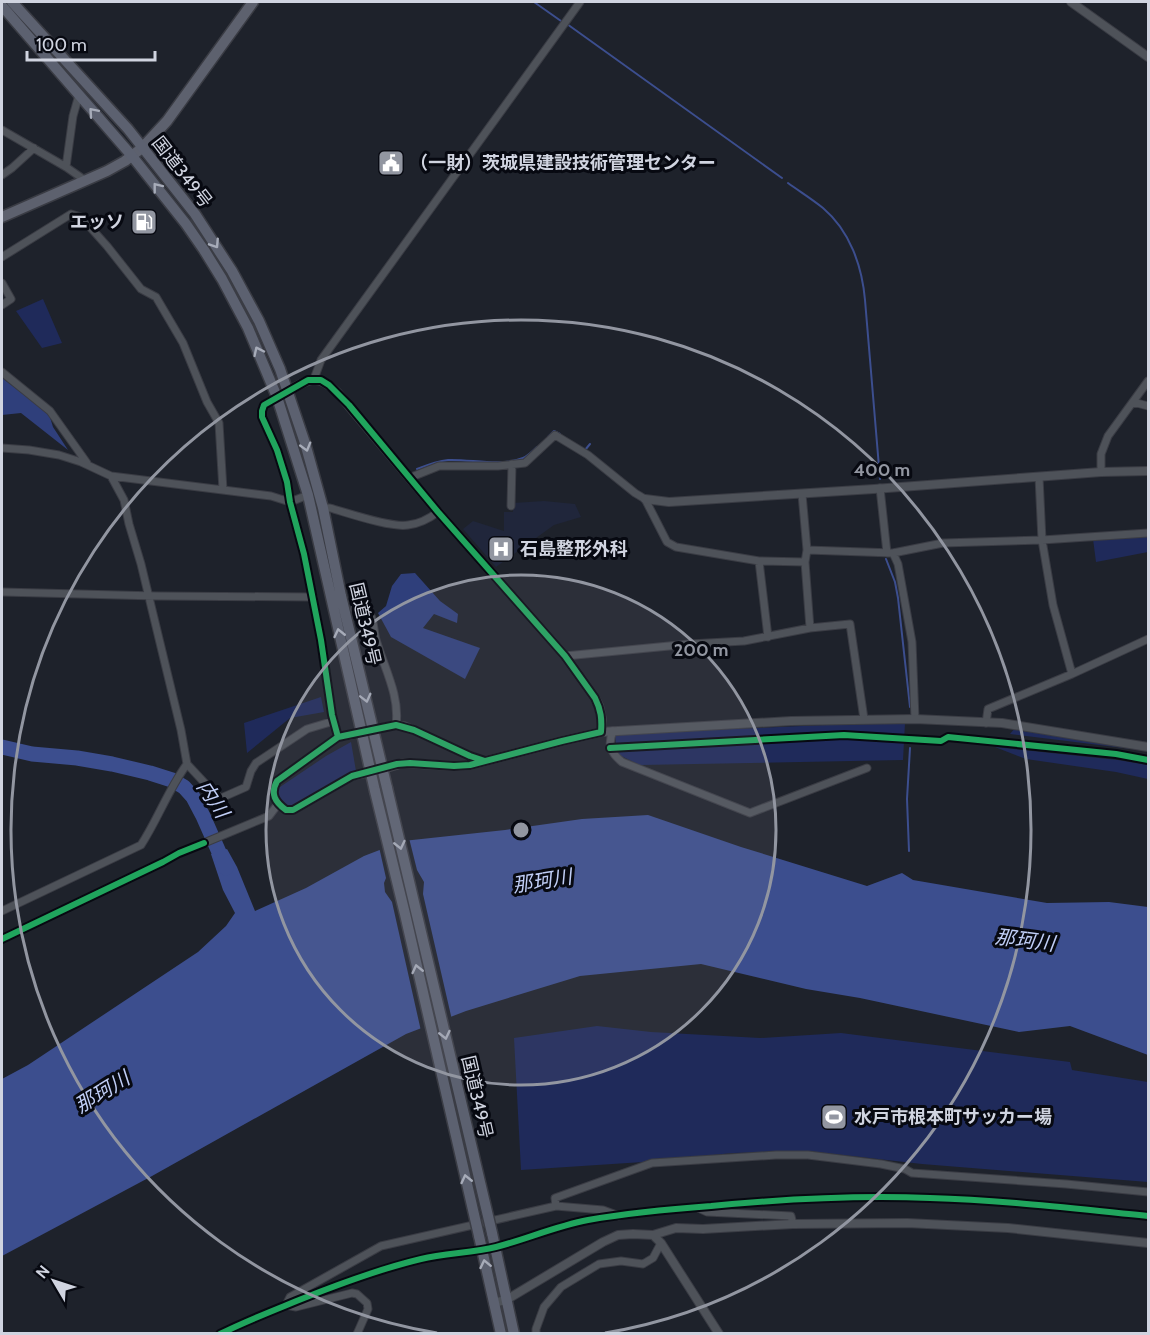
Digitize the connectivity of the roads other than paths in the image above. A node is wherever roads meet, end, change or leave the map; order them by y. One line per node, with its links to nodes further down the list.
1 (12, 2): 10 (highway, 国道349号)
2 (253, 2): 10 (main road)
3 (580, 2): 20 (street)
4 (1071, 2): 6 (street)
5 (2, 6): 7 (highway, 国道349号)
6 (1149, 57)
7 (79, 95): 11 (highway, 国道349号, one-way to 7); 12 (street)
8 (2, 130): 9 (street)
9 (34, 148): 12 (street); 13 (street)
10 (142, 148): 11 (main road); 22 (highway, 国道349号, one-way to 22)
11 (132, 156): 14 (main road); 23 (highway, 国道349号, one-way to 11)
12 (66, 167): 14 (street)
13 (2, 175)
14 (86, 181): 15 (main road)
15 (2, 217)
16 (2, 256): 35 (street)
17 (2, 283): 18 (street)
18 (2, 305)
19 (2, 372): 28 (street)
20 (314, 379): 22 (street); 33 (street)
21 (1149, 381): 24 (street)
22 (288, 391): 23 (street); 41 (highway, 国道349号, one-way to 41)
23 (277, 397): 37 (highway, 国道349号); 39 (street)
24 (1133, 402): 25 (street); 30 (street)
25 (1149, 406)
26 (2, 448): 28 (street)
27 (512, 464): 33 (street); 38 (street); 40 (street)
28 (90, 467): 31 (street)
29 (1149, 471): 30 (street)
30 (1101, 472): 32 (street)
31 (111, 476): 35 (street); 50 (street)
32 (1039, 477): 34 (street); 44 (street)
33 (409, 478): 42 (street)
34 (880, 488): 36 (street); 46 (street)
35 (223, 490): 39 (street)
36 (802, 494): 38 (street); 45 (street)
37 (308, 495): 39 (street); 73 (highway, 国道349号, one-way to 37)
38 (645, 499): 47 (street)
39 (290, 502): 51 (street)
40 (511, 506)
41 (323, 508): 42 (street); 72 (highway, 国道349号, one-way to 72)
42 (438, 512): 56 (street)
43 (1149, 532): 44 (street)
44 (1042, 540): 46 (street); 57 (street)
45 (807, 550): 46 (street); 48 (street)
46 (890, 553): 59 (street)
47 (759, 561): 48 (street); 54 (street)
48 (805, 562): 53 (street)
49 (2, 592): 50 (street)
50 (149, 596): 51 (street); 70 (street)
51 (313, 597): 60 (street)
52 (354, 609): 62 (street)
53 (810, 628): 54 (street); 58 (street)
54 (768, 636): 56 (street)
55 (1149, 639): 57 (street)
56 (566, 657): 64 (street)
57 (1072, 674): 61 (street)
58 (864, 719): 59 (street); 65 (street)
59 (915, 719): 61 (street)
60 (334, 721): 67 (street); 70 (street)
61 (986, 723): 68 (street)
62 (396, 725): 63 (street); 69 (street)
63 (385, 728)
64 (601, 732): 65 (street); 69 (street)
65 (614, 732): 71 (street)
66 (351, 735): 67 (street)
67 (338, 737): 74 (street)
68 (1149, 747)
69 (485, 761): 72 (street)
70 (187, 764): 76 (street)
71 (867, 768)
72 (383, 769): 73 (street); 85 (highway, 国道349号, one-way to 85, bridge)
73 (371, 772): 74 (street); 86 (highway, 国道349号, one-way to 73, bridge)
74 (278, 804): 75 (street)
75 (204, 843)
76 (2, 911)
77 (1149, 1192): 78 (street)
78 (556, 1206): 80 (street); 87 (street)
79 (696, 1207): 81 (street)
80 (619, 1216)
81 (793, 1224): 82 (street); 84 (street)
82 (653, 1235): 83 (street); 85 (street)
83 (661, 1243): 90 (street); 91 (street)
84 (1149, 1243)
85 (506, 1300): 86 (street); 89 (highway, 国道349号)
86 (493, 1303): 88 (highway, 国道349号)
87 (357, 1334)
88 (501, 1334)
89 (514, 1334)
90 (536, 1334)
91 (719, 1334)

